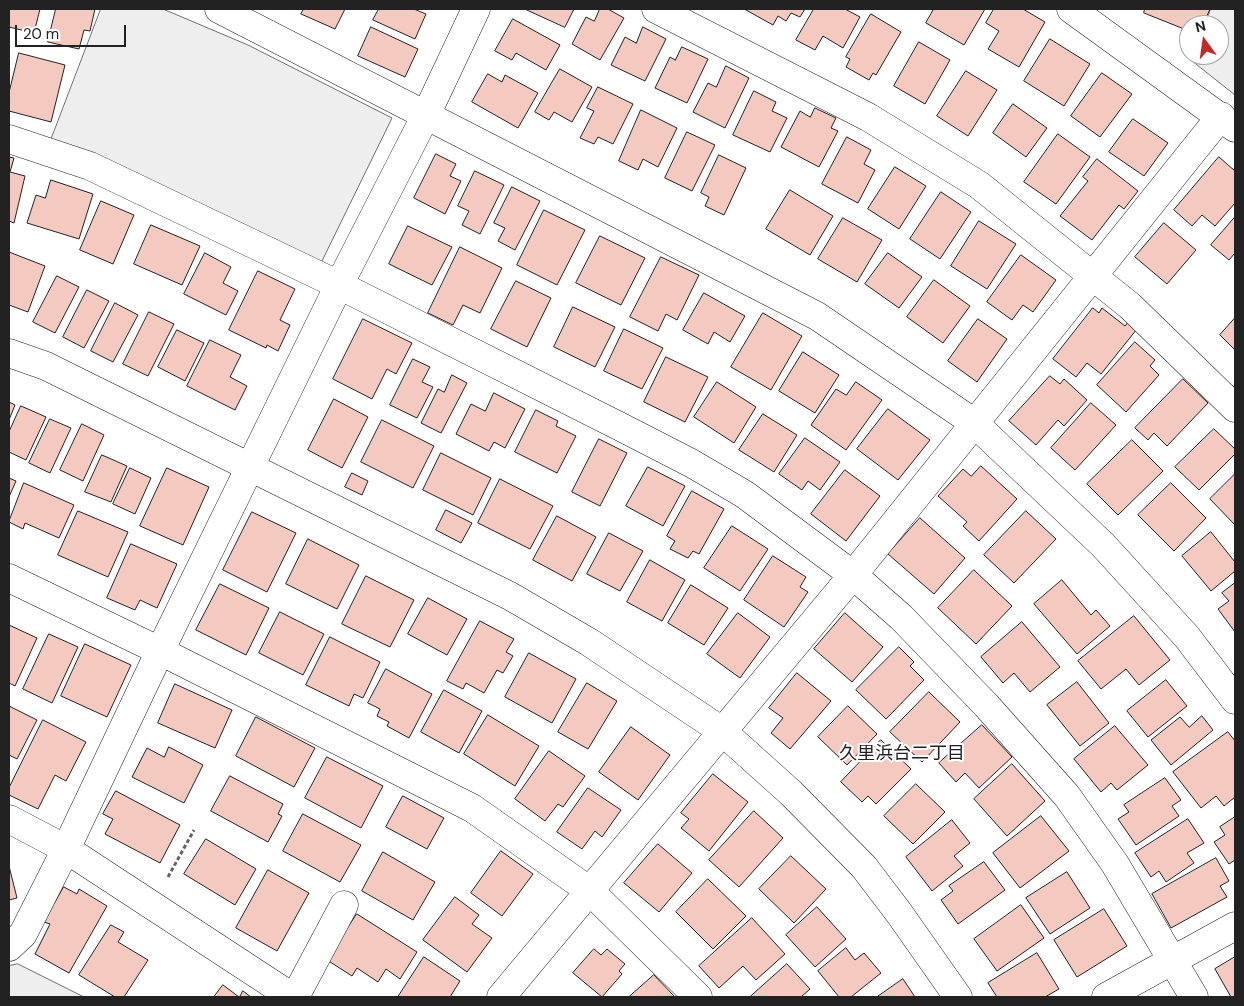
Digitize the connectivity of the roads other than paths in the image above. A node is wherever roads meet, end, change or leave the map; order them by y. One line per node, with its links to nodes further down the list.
1 (219, 9): 5 (street)
2 (476, 9): 5 (street)
3 (656, 9): 8 (street)
4 (1071, 9): 6 (street)
5 (426, 114): 9 (street); 12 (street)
6 (1228, 122): 8 (street)
7 (9, 139): 9 (street)
8 (1093, 275): 11 (street); 12 (street)
9 (339, 285): 13 (street); 14 (street)
10 (9, 354): 13 (street)
11 (1235, 408)
12 (973, 422): 14 (street); 17 (street)
13 (250, 468): 16 (street); 18 (street)
14 (853, 575): 18 (street); 25 (street)
15 (9, 578): 16 (street)
16 (160, 651): 20 (street); 21 (street)
17 (1235, 700)
18 (722, 732): 21 (street); 29 (street)
19 (9, 819): 20 (street)
20 (66, 849): 24 (street); 26 (street)
21 (590, 891): 27 (street); 28 (street)
22 (344, 905): 26 (street)
23 (1235, 926): 25 (street)
24 (9, 946)
25 (1173, 960): 30 (street); 31 (street)
26 (293, 997)
27 (501, 997)
28 (698, 997)
29 (958, 997)
30 (1106, 997)
31 (1194, 997)

